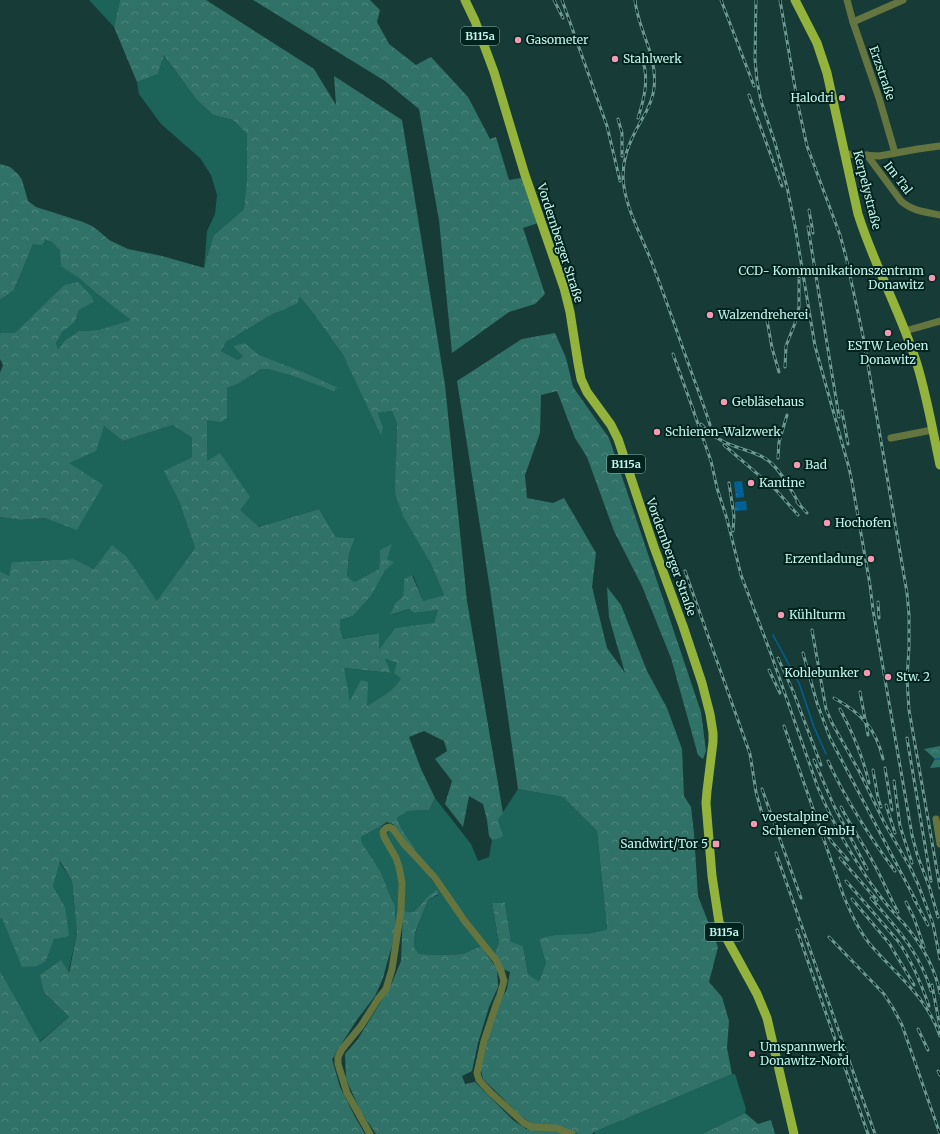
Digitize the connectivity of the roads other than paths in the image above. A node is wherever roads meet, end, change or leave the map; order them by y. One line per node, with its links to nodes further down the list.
1 (465, 0): 20 (main road, Vordernberger Straße / B115a)
2 (795, 0): 8 (main road, Kerpelystraße)
3 (847, 0): 5 (street, Erzstraße)
4 (903, 0): 5 (street)
5 (853, 22): 7 (street, Erzstraße)
6 (940, 146): 7 (street)
7 (895, 153): 9 (street)
8 (845, 154): 9 (street); 12 (main road, Kerpelystraße)
9 (867, 155): 10 (street, Im Tal)
10 (940, 216)
11 (940, 321): 12 (street)
12 (905, 331): 13 (main road, Kerpelystraße)
13 (932, 430): 14 (street); 15 (main road, Kerpelystraße)
14 (891, 438)
15 (940, 465)
16 (936, 819): 17 (street)
17 (940, 844)
18 (370, 1134): 19 (street)
19 (572, 1134)
20 (794, 1134)

